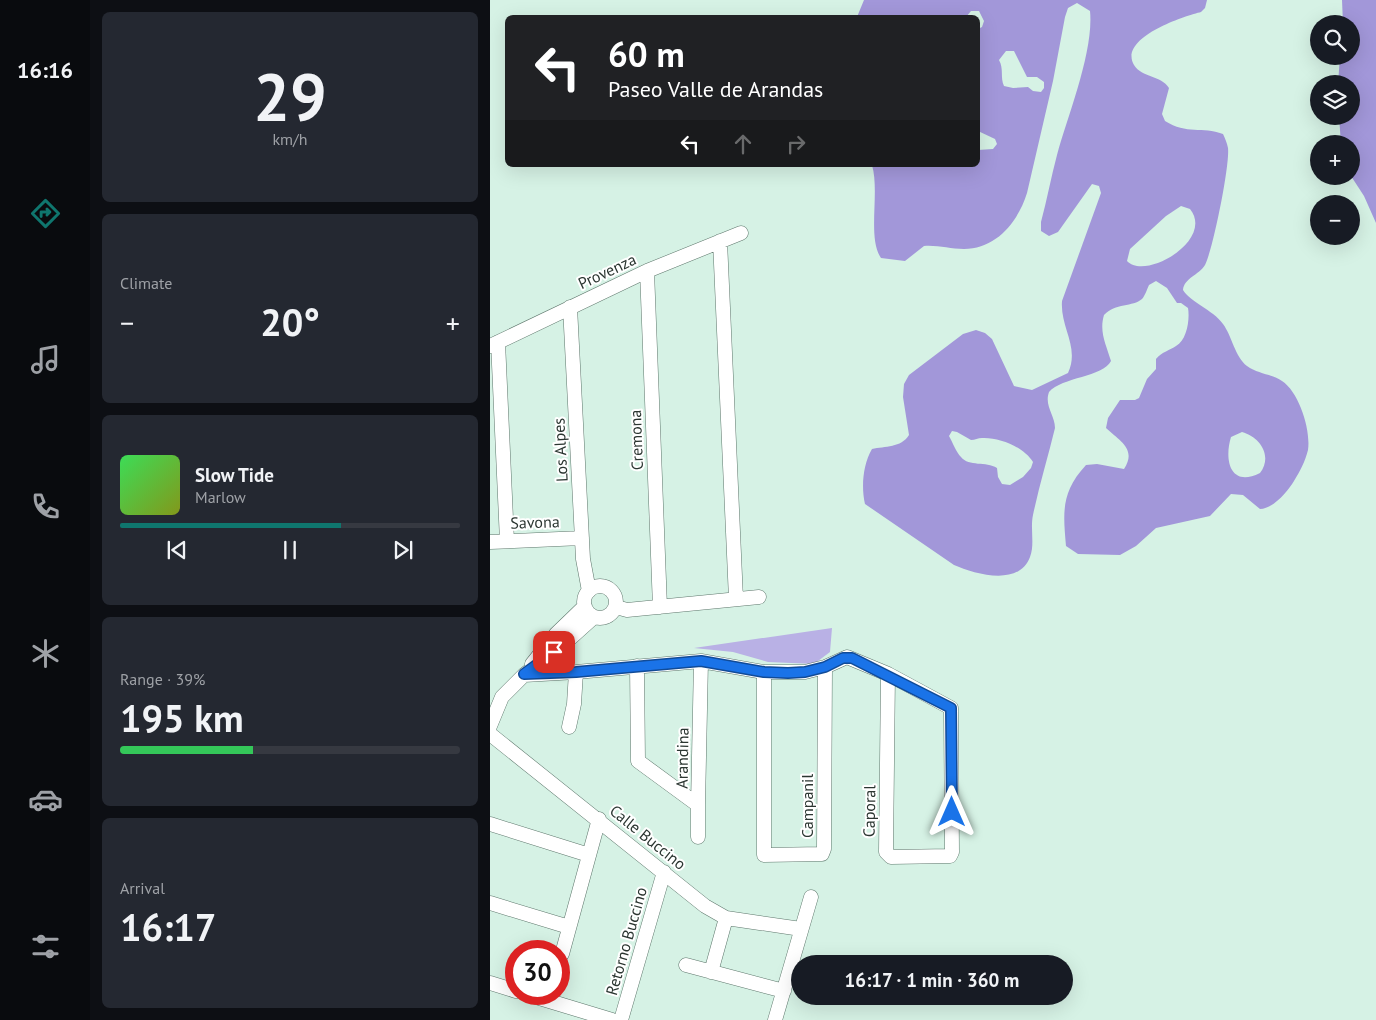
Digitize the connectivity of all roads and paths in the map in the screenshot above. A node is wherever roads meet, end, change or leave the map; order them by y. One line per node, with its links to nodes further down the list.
1 (741, 233): 2 (street, Provenza)
2 (720, 241): 3 (street, Provenza); 12 (street)
3 (647, 271): 4 (street, Provenza); 14 (street, Cremona)
4 (570, 307): 5 (street, Provenza); 7 (street, Los Alpes)
5 (494, 344): 6 (street)
6 (495, 372): 8 (street)
7 (582, 538): 8 (street, Savona); 10 (street, Los Alpes)
8 (508, 541): 9 (street, Savona)
9 (490, 542)
10 (589, 591): 13 (street); 15 (street)
11 (759, 598): 12 (street)
12 (736, 599): 14 (street)
13 (616, 607): 14 (street); 15 (street)
14 (660, 607)
15 (589, 611): 21 (street)
16 (701, 661): 17 (street); 20 (street); 27 (street, Arandina)
17 (637, 666): 19 (street); 27 (street, Arandina)
18 (825, 667): 20 (street); 20 (street, Campanil); 22 (street)
19 (576, 672): 21 (street); 25 (street)
20 (764, 672)
21 (524, 674): 23 (street)
22 (888, 674): 22 (street, Caporal)
23 (496, 698): 24 (street)
24 (490, 726)
25 (569, 727)
26 (490, 734): 28 (street, Calle Buccino)
27 (698, 805): 30 (street)
28 (599, 819): 31 (street); 32 (street, Calle Buccino)
29 (490, 824): 31 (street)
30 (698, 838)
31 (589, 855): 36 (street)
32 (664, 872): 35 (street, Calle Buccino); 46 (street, Retorno Buccino)
33 (811, 897): 37 (street)
34 (490, 903): 36 (street)
35 (726, 918): 37 (street, Calle Buccino); 40 (street)
36 (569, 927): 38 (street)
37 (801, 930): 43 (street)
38 (566, 940)
39 (686, 965): 40 (street)
40 (711, 972): 43 (street)
41 (490, 982): 42 (street)
42 (505, 987)
43 (784, 990): 47 (street)
44 (562, 1005): 45 (street, Retorno Buccino)
45 (612, 1020)
46 (621, 1020)
47 (775, 1020)

